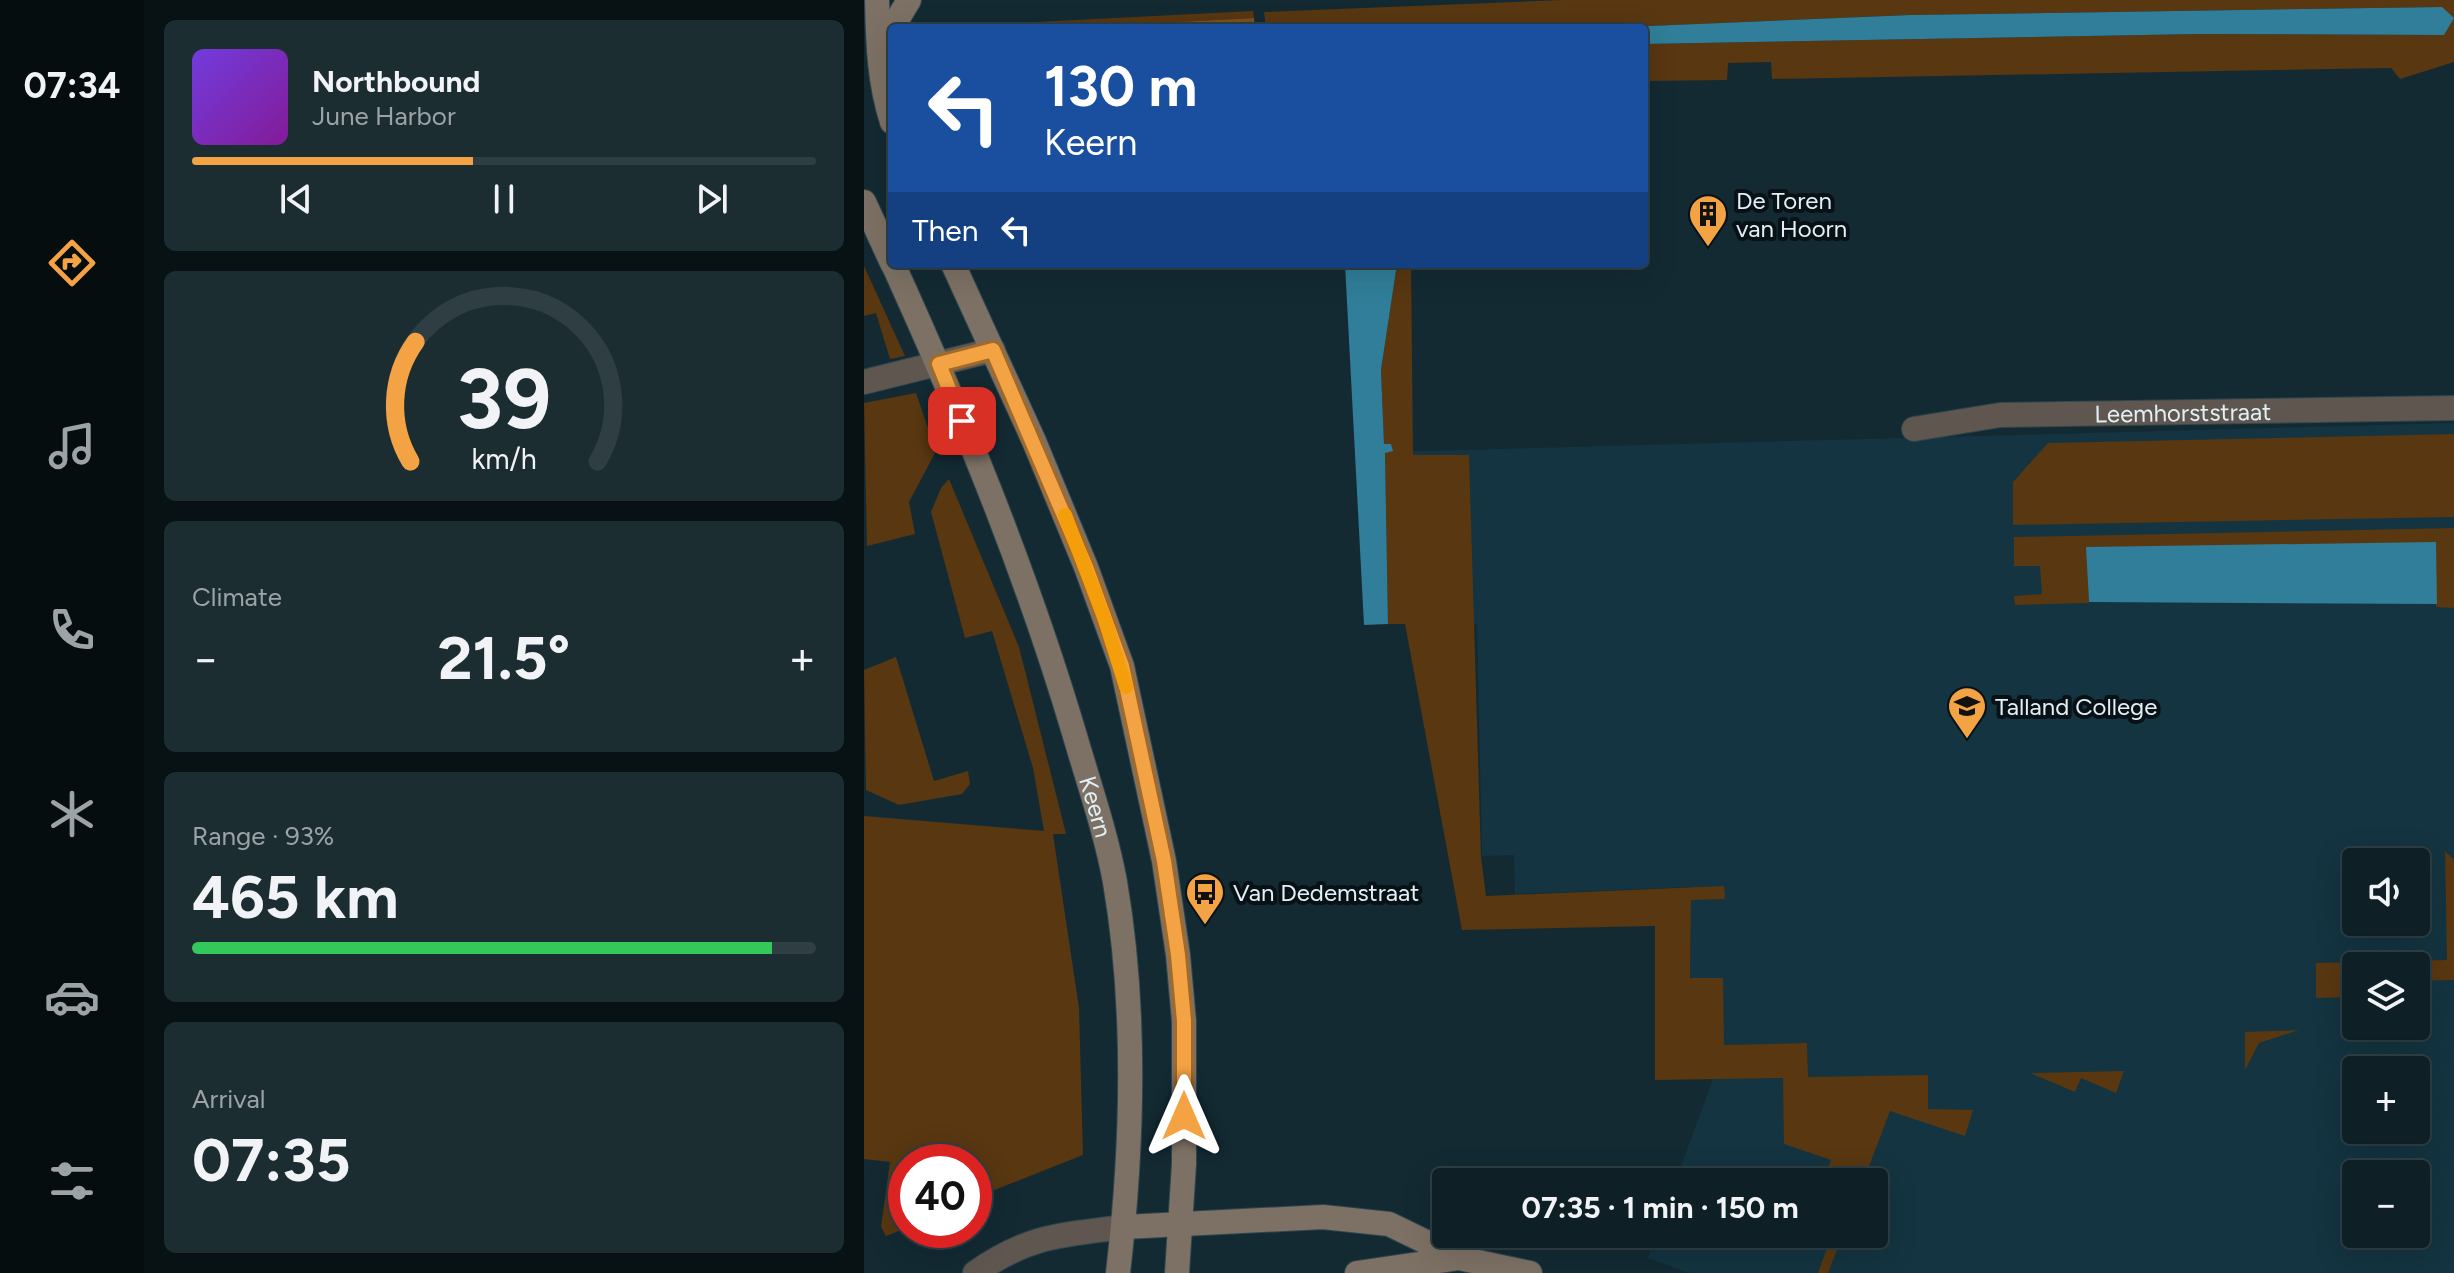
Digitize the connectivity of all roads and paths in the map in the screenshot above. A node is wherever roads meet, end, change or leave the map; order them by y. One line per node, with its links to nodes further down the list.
1 (877, 0): 5 (street)
2 (909, 0): 3 (street)
3 (895, 24)
4 (888, 35): 5 (street)
5 (878, 52): 6 (street)
6 (888, 110)
7 (864, 202): 8 (street, Keern)
8 (888, 254)
9 (894, 268): 12 (street, Keern)
10 (955, 268): 11 (street)
11 (993, 350): 12 (street); 16 (street)
12 (939, 364): 13 (street); 17 (street, Keern)
13 (864, 382)
14 (2454, 408): 15 (street, Leemhorststraat)
15 (1914, 429)
16 (1180, 1226): 17 (street); 18 (street); 21 (street)
17 (1124, 1227): 19 (street); 20 (street, Keern)
18 (1459, 1258): 22 (street); 23 (street)
19 (975, 1273)
20 (1118, 1273)
21 (1177, 1273)
22 (1357, 1273)
23 (1530, 1273)

